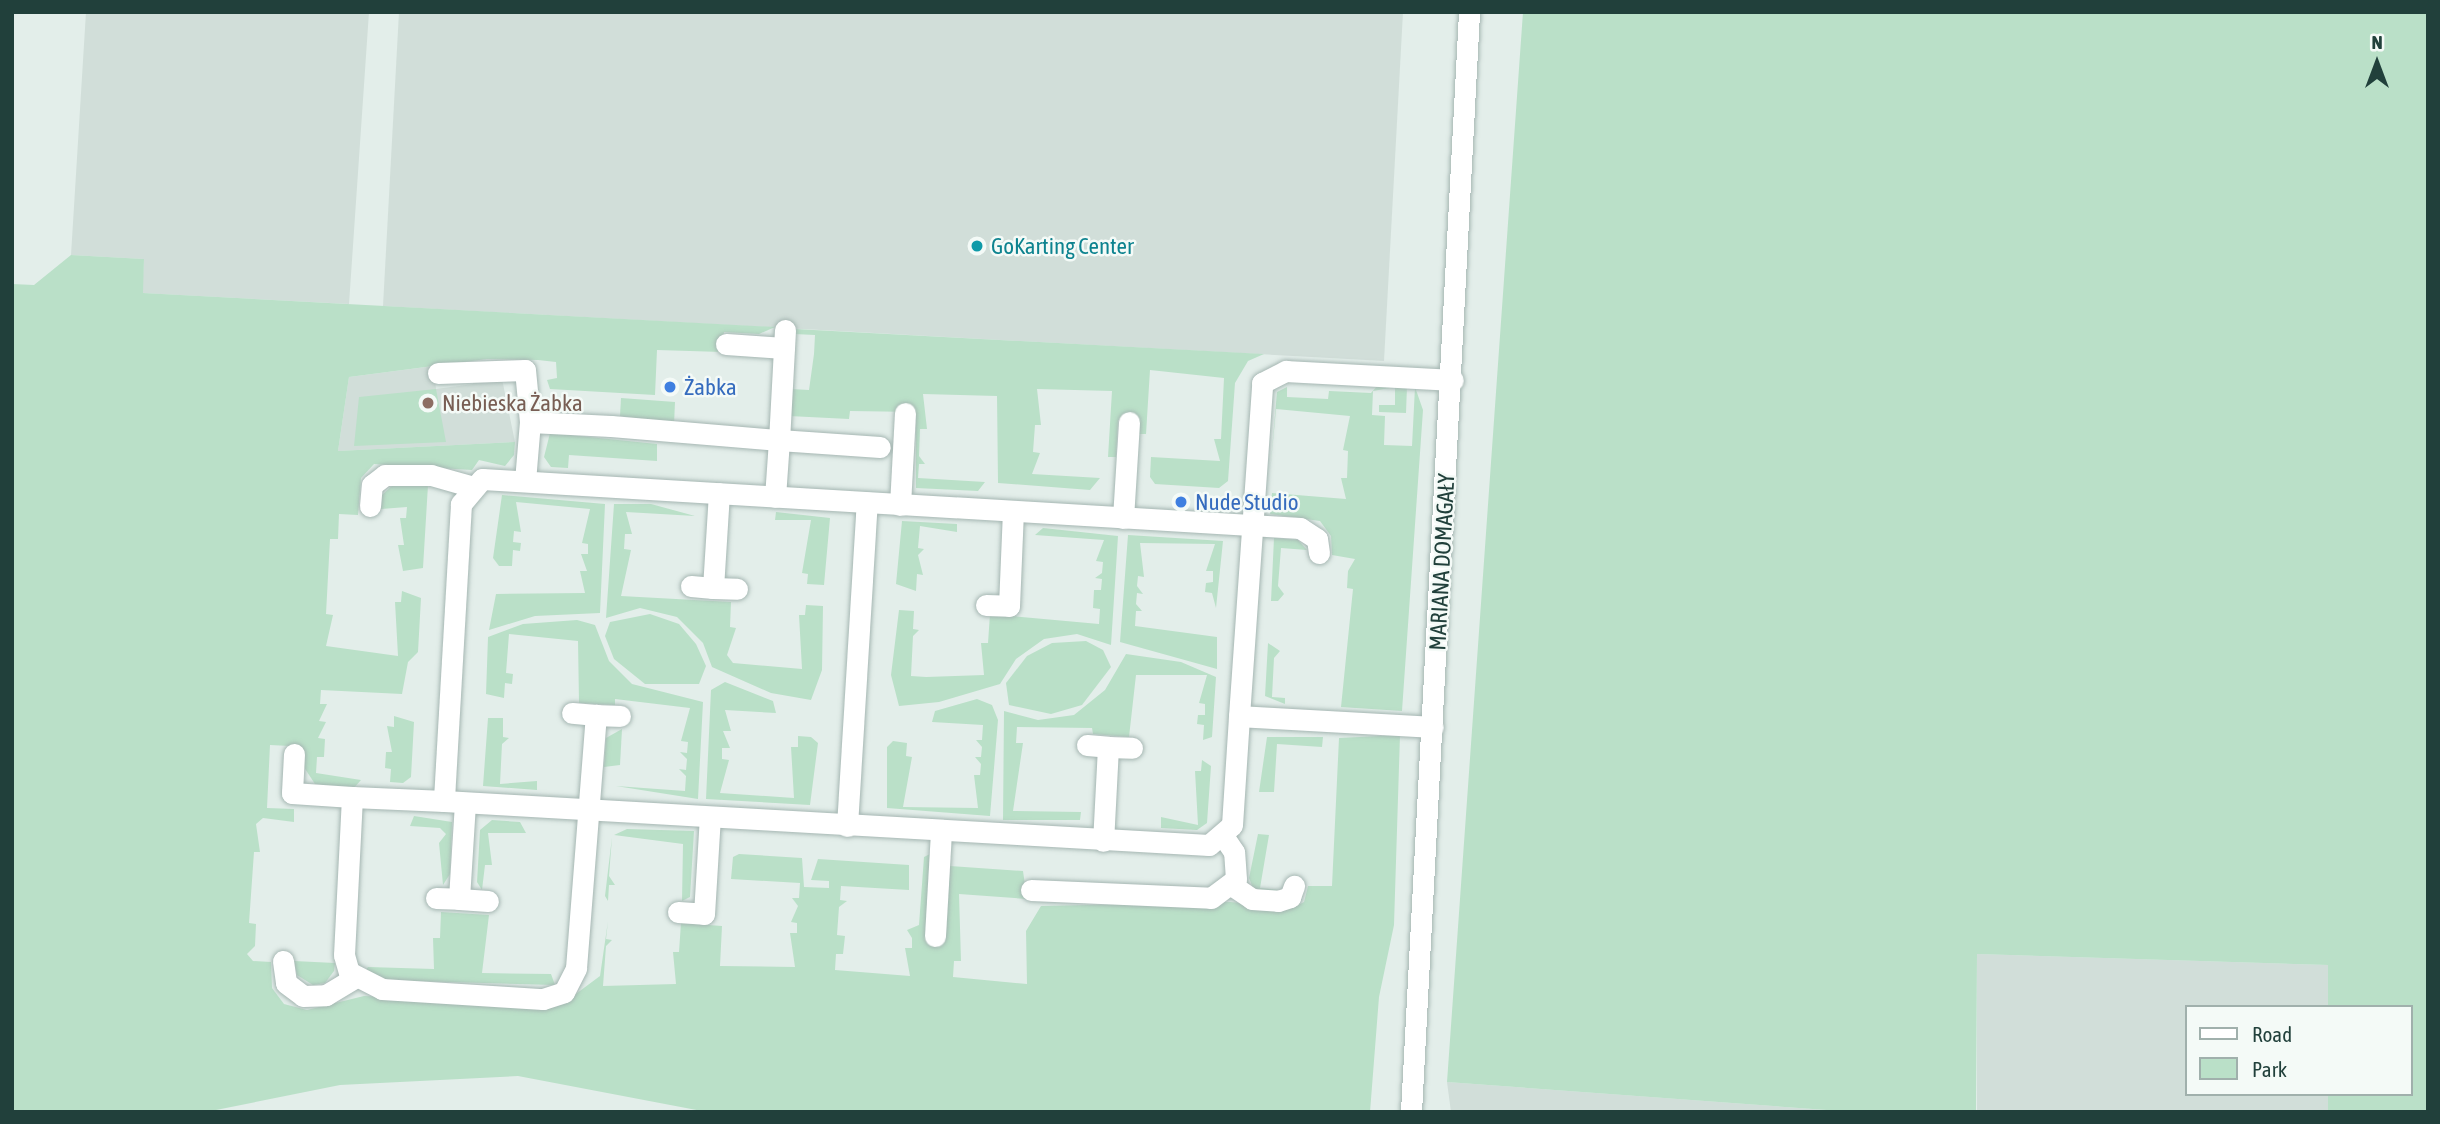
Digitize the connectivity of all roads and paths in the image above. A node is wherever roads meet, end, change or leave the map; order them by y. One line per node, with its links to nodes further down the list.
1 (1469, 12): 4 (street, MARIANA DOMAGAŁY)
2 (726, 344): 8 (street)
3 (438, 373): 6 (street)
4 (1453, 380): 19 (street); 27 (street, MARIANA DOMAGAŁY)
5 (905, 413): 15 (street)
6 (530, 422): 8 (street); 10 (street)
7 (1129, 422): 18 (street)
8 (779, 440): 9 (street); 13 (street)
9 (880, 447)
10 (525, 481): 11 (street); 12 (street)
11 (470, 486): 16 (street); 31 (street)
12 (719, 493): 13 (street); 21 (street)
13 (775, 497): 14 (street)
14 (867, 503): 15 (street); 34 (street)
15 (900, 505): 17 (street)
16 (370, 506)
17 (1013, 511): 18 (street); 22 (street)
18 (1123, 518): 19 (street)
19 (1250, 525): 20 (street); 26 (street)
20 (1319, 552)
21 (737, 589)
22 (986, 605)
23 (572, 713): 24 (street)
24 (596, 715): 25 (street); 32 (street)
25 (620, 716)
26 (1239, 716): 27 (street); 36 (street)
27 (1433, 727): 48 (street, MARIANA DOMAGAŁY)
28 (1132, 748): 37 (street)
29 (294, 754): 30 (street)
30 (352, 797): 31 (street); 47 (street)
31 (455, 802): 32 (street); 42 (street)
32 (588, 810): 33 (street); 47 (street)
33 (710, 817): 34 (street); 44 (street)
34 (847, 825): 35 (street)
35 (941, 831): 37 (street); 45 (street)
36 (1224, 837): 37 (street); 38 (street)
37 (1102, 841)
38 (1233, 886): 39 (street); 40 (street)
39 (1294, 886)
40 (1031, 890)
41 (436, 898): 42 (street)
42 (459, 899): 43 (street)
43 (488, 901)
44 (678, 912)
45 (935, 936)
46 (283, 961): 47 (street)
47 (354, 978)
48 (1411, 1112)

